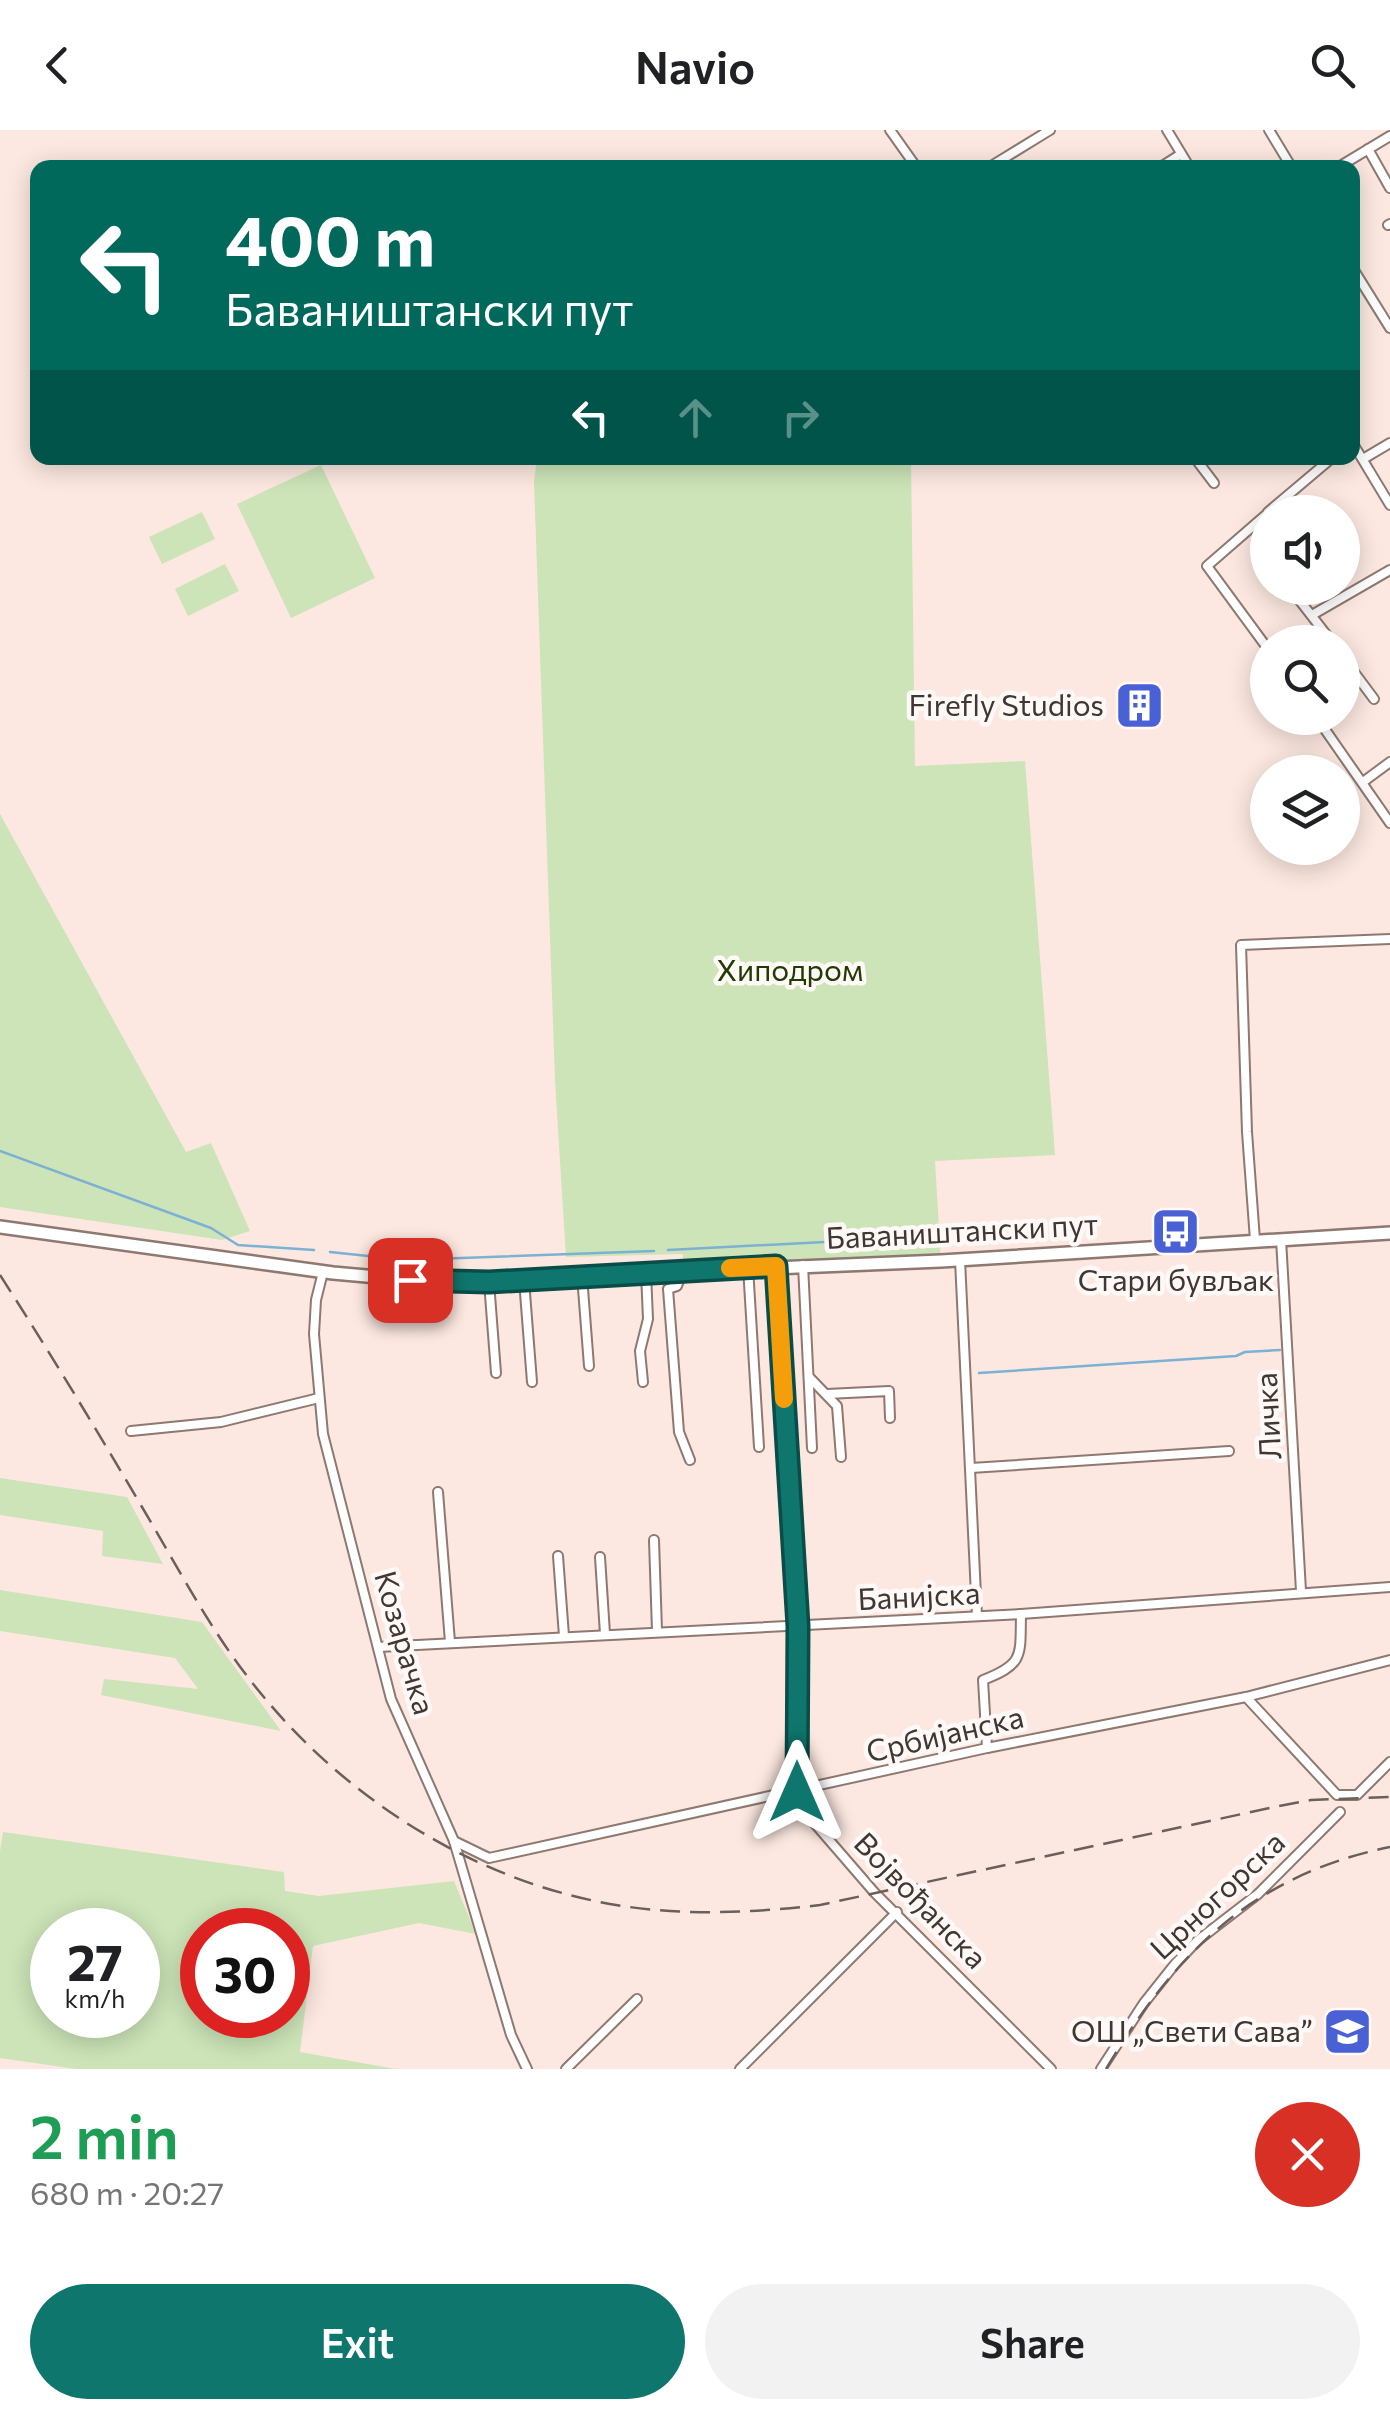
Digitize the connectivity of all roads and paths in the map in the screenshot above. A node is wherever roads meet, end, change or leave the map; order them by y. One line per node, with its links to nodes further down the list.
1 (890, 130): 8 (street)
2 (1050, 130): 9 (street)
3 (1167, 130): 7 (street)
4 (1269, 130): 12 (street)
5 (1390, 136): 6 (street)
6 (1368, 149): 13 (street); 14 (street)
7 (1181, 154): 10 (street); 11 (street)
8 (912, 160)
9 (1001, 160)
10 (1172, 160)
11 (1185, 160)
12 (1287, 160)
13 (1350, 160)
14 (1390, 188)
15 (1360, 279): 16 (street)
16 (1388, 322)
17 (1390, 443): 19 (street)
18 (1360, 454): 19 (street)
19 (1363, 459): 24 (street)
20 (1200, 465): 22 (street)
21 (1324, 465): 23 (street)
22 (1214, 483)
23 (1289, 495)
24 (1390, 505)
25 (1250, 529): 29 (street)
26 (1390, 570): 28 (street)
27 (1304, 605): 28 (street)
28 (1312, 615): 30 (street)
29 (1251, 625)
30 (1319, 625)
31 (1360, 680): 32 (street)
32 (1374, 699)
33 (1328, 735): 35 (street)
34 (1390, 762): 35 (street)
35 (1363, 782): 36 (street)
36 (1390, 823)
37 (1390, 939): 41 (street)
38 (0, 1227): 47 (main road, Баваништански пут)
39 (1390, 1234): 40 (main road, Баваништански пут)
40 (1282, 1239): 41 (main road, Баваништански пут); 72 (street, Личка)
41 (1255, 1240): 42 (main road, Баваништански пут)
42 (960, 1260): 43 (main road, Баваништански пут); 66 (street)
43 (804, 1265): 44 (main road, Баваништански пут); 54 (street)
44 (776, 1266): 45 (main road, Баваништански пут); 75 (street)
45 (748, 1267): 46 (main road, Баваништански пут); 61 (street)
46 (682, 1271): 48 (main road, Баваништански пут); 65 (street)
47 (323, 1272): 51 (main road, Баваништански пут); 58 (street, Козарачка)
48 (646, 1272): 49 (main road, Баваништански пут); 56 (street)
49 (582, 1276): 50 (main road, Баваништански пут); 52 (street)
50 (524, 1280): 51 (main road, Баваништански пут); 55 (street)
51 (489, 1282): 53 (street)
52 (589, 1366)
53 (496, 1373)
54 (808, 1377): 57 (street); 62 (street)
55 (532, 1382)
56 (643, 1382)
57 (827, 1394): 59 (street); 64 (street)
58 (319, 1398): 60 (street); 80 (street, Козарачка)
59 (890, 1418)
60 (132, 1431)
61 (758, 1447)
62 (812, 1448)
63 (1229, 1451): 66 (street)
64 (841, 1456)
65 (690, 1460)
66 (970, 1468): 74 (street)
67 (438, 1492): 79 (street)
68 (654, 1540): 76 (street)
69 (558, 1556): 78 (street)
70 (600, 1557): 77 (street)
71 (1390, 1586): 72 (street, Банијска)
72 (1301, 1591): 73 (street, Банијска)
73 (1021, 1614): 74 (street, Банијска); 83 (street)
74 (978, 1616): 75 (street, Банијска)
75 (798, 1626): 76 (street, Банијска); 85 (street)
76 (657, 1631): 77 (street, Банијска)
77 (605, 1634): 78 (street, Банијска)
78 (564, 1636): 79 (street, Банијска)
79 (450, 1642): 80 (street, Банијска)
80 (378, 1647): 87 (street, Козарачка)
81 (1390, 1660): 82 (street, Србијанска)
82 (1246, 1696): 83 (street, Србијанска); 84 (street)
83 (987, 1748): 85 (street, Србијанска)
84 (1390, 1762)
85 (797, 1792): 87 (street, Србијанска); 88 (street, Војвођанска)
86 (1340, 1812): 94 (street, Црногорска)
87 (454, 1841): 90 (street, Козарачка)
88 (897, 1912): 92 (street); 93 (street, Војвођанска)
89 (637, 1998): 91 (street)
90 (527, 2069)
91 (566, 2069)
92 (740, 2069)
93 (1052, 2069)
94 (1101, 2069)

